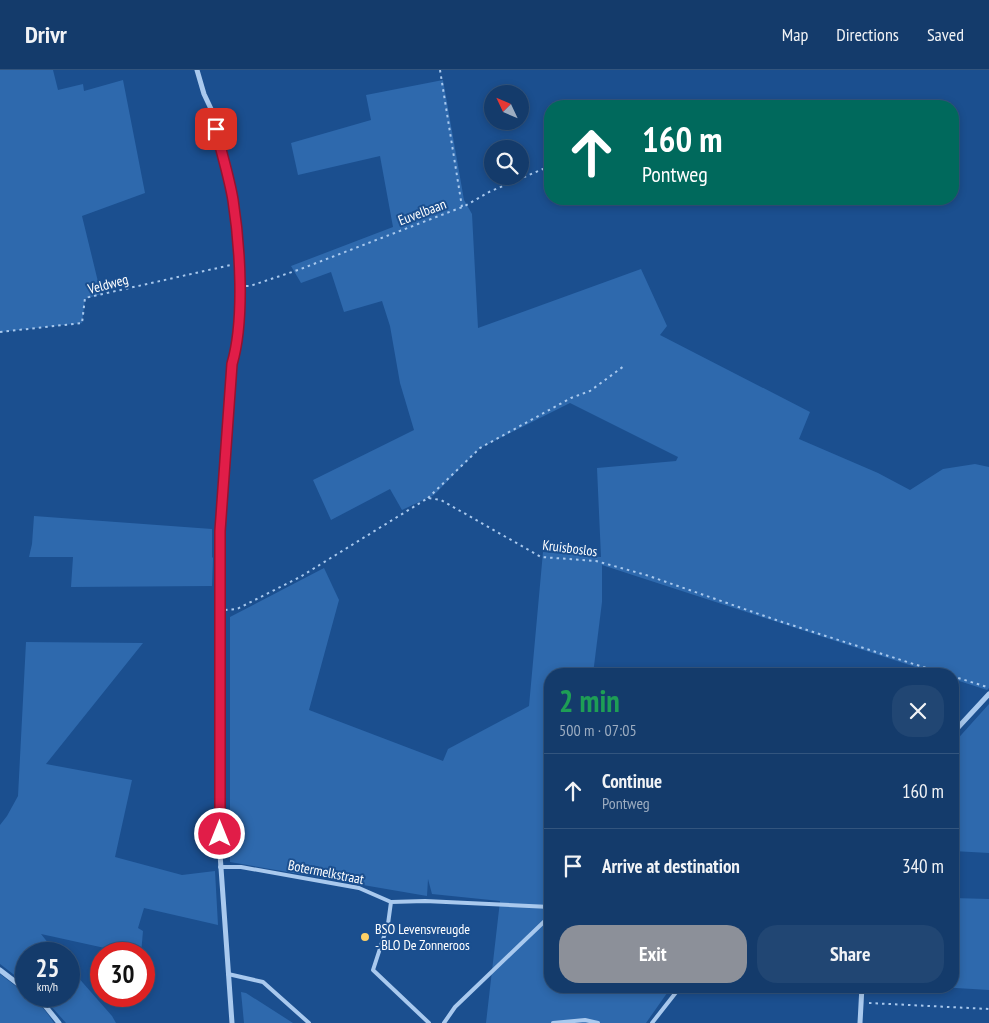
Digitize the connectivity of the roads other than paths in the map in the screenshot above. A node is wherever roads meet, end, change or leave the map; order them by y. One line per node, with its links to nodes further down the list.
1 (197, 70): 4 (street)
2 (989, 694): 3 (street)
3 (959, 726)
4 (220, 867): 5 (lane, Botermelkstraat); 9 (street)
5 (390, 902): 6 (lane, Botermelkstraat); 17 (lane)
6 (544, 907)
7 (544, 922): 18 (lane)
8 (0, 970): 10 (street)
9 (228, 974): 15 (street); 16 (lane)
10 (15, 982)
11 (676, 993): 21 (lane)
12 (862, 993): 22 (street)
13 (46, 1007): 14 (street)
14 (59, 1023)
15 (232, 1023)
16 (309, 1023)
17 (429, 1023)
18 (444, 1023)
19 (553, 1023): 20 (lane)
20 (598, 1023)
21 (652, 1023)
22 (860, 1023)

